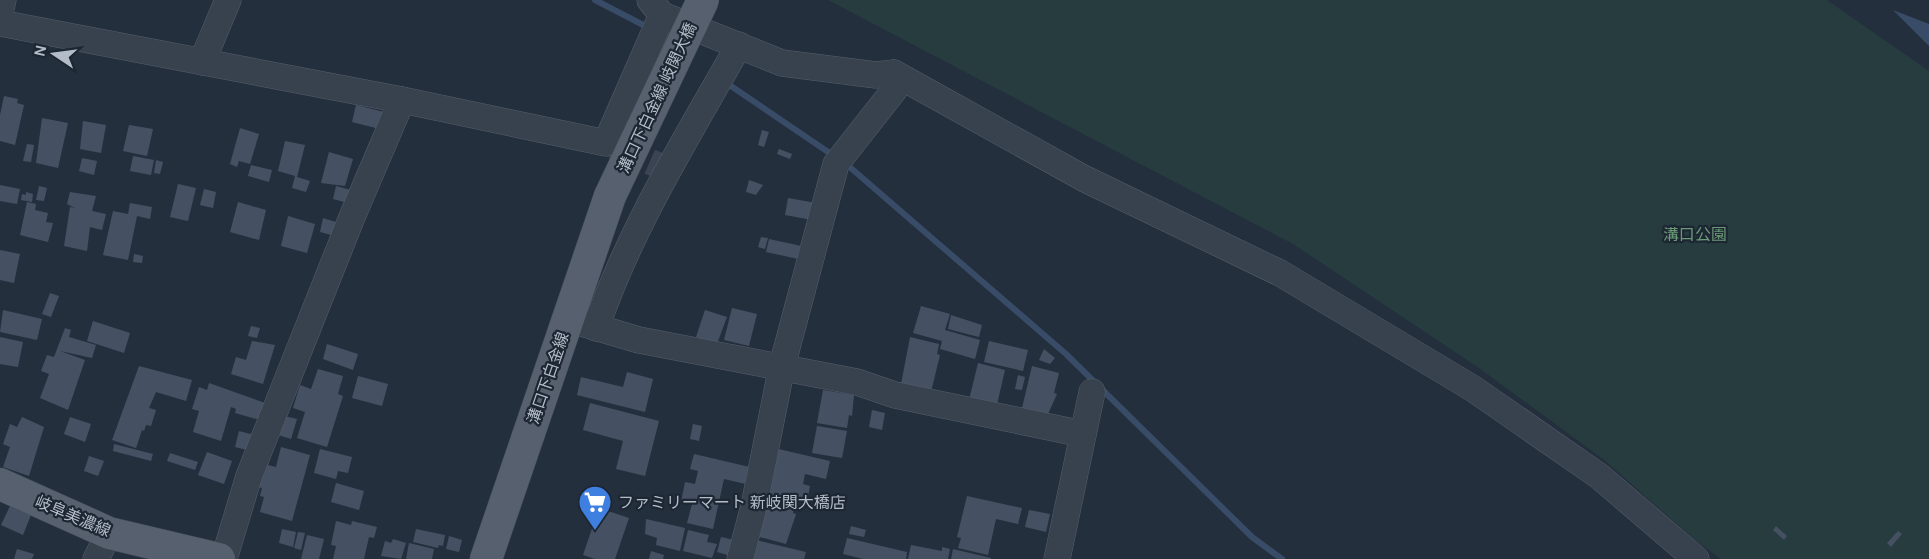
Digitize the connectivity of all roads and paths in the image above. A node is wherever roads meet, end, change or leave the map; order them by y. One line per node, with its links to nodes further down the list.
1 (3, 0): 5 (street)
2 (228, 0): 8 (street)
3 (704, 0): 11 (main road, 溝口下白金線 岐関大橋, bridge)
4 (656, 7): 7 (street); 10 (street)
5 (0, 13)
6 (0, 23): 8 (street)
7 (740, 45): 9 (street); 12 (street)
8 (202, 62): 10 (street)
9 (894, 73): 13 (street); 23 (street)
10 (402, 100): 19 (street)
11 (610, 196): 12 (main road, 溝口下白金線)
12 (582, 323): 13 (street); 20 (main road, 溝口下白金線)
13 (782, 366): 15 (street); 21 (street)
14 (1092, 392): 15 (street)
15 (1083, 434): 22 (street)
16 (0, 484): 17 (main road, 岐阜美濃線)
17 (103, 546): 18 (main road, 岐阜美濃線)
18 (219, 559)
19 (224, 559)
20 (486, 559)
21 (740, 559)
22 (1057, 559)
23 (1696, 559)

